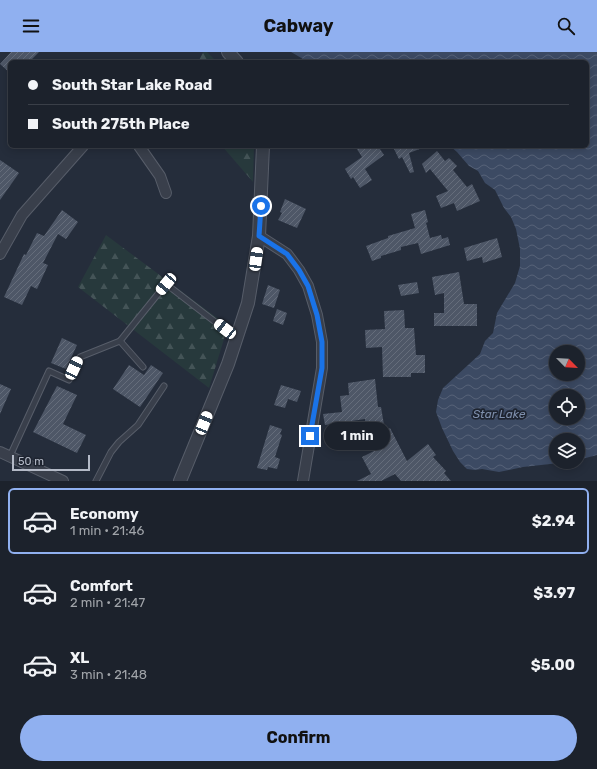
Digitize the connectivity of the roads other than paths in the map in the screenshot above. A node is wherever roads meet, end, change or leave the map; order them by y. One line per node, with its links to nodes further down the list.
1 (228, 52): 2 (street)
2 (235, 60)
3 (80, 148): 8 (street)
4 (140, 148): 6 (street)
5 (263, 148): 7 (street)
6 (166, 193)
7 (259, 236): 9 (street); 18 (street)
8 (0, 254)
9 (236, 338): 10 (lane); 17 (street)
10 (120, 341): 11 (lane); 14 (lane)
11 (143, 367)
12 (164, 386): 16 (lane)
13 (0, 452): 14 (street)
14 (10, 456): 15 (street)
15 (63, 481)
16 (96, 481)
17 (180, 481)
18 (303, 481)

